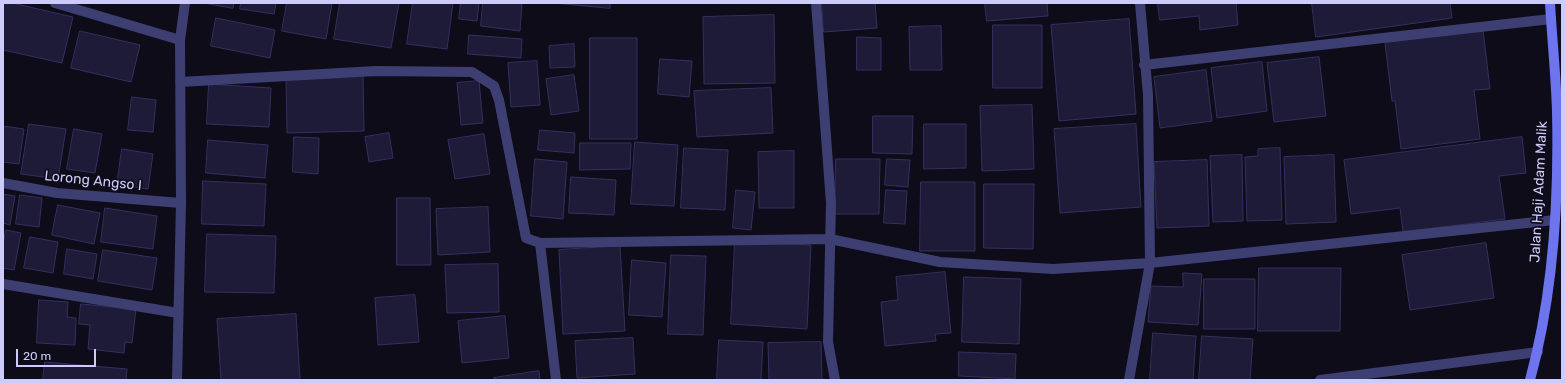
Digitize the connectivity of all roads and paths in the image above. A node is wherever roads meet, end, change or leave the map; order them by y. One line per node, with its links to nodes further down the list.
1 (55, 3): 7 (street)
2 (185, 3): 7 (street)
3 (816, 3): 14 (street)
4 (1140, 3): 8 (street)
5 (1550, 3): 6 (main road, Jalan Haji Adam Malik)
6 (1551, 19): 8 (street); 10 (main road, Jalan Haji Adam Malik)
7 (180, 40): 9 (street)
8 (1144, 65): 16 (street)
9 (180, 82): 12 (street); 15 (street)
10 (1559, 111): 13 (main road, Jalan Haji Adam Malik)
11 (3, 183): 12 (street, Lorong Angso I)
12 (181, 203): 18 (street)
13 (1555, 220): 16 (street); 19 (main road, Jalan Haji Adam Malik)
14 (830, 239): 15 (street); 16 (street); 22 (street)
15 (540, 243): 21 (street)
16 (1150, 263): 23 (street)
17 (3, 284): 18 (street)
18 (178, 313): 20 (street)
19 (1538, 352): 24 (street); 25 (main road, Jalan Haji Adam Malik)
20 (178, 380)
21 (556, 380)
22 (835, 380)
23 (1129, 380)
24 (1320, 380)
25 (1530, 380)

